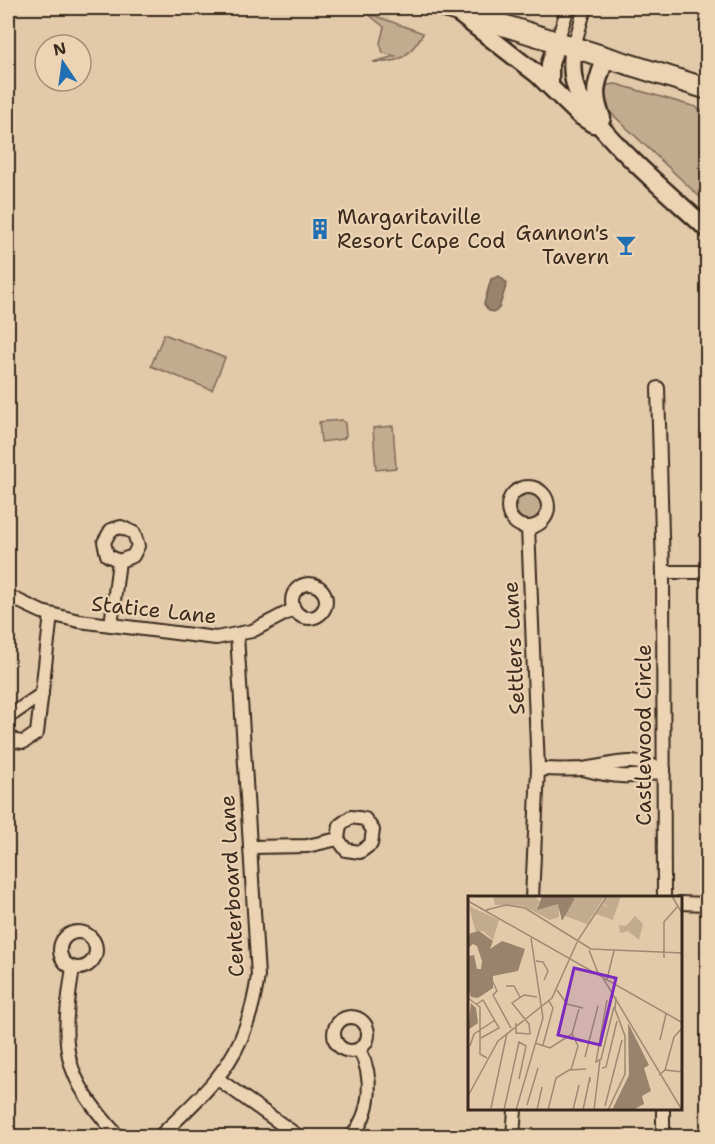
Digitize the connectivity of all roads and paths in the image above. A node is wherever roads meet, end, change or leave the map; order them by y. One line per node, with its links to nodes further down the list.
1 (450, 8): 4 (main road); 6 (main road)
2 (568, 8): 4 (street)
3 (585, 8): 4 (street)
4 (566, 44): 5 (main road); 6 (main road); 8 (main road)
5 (606, 57): 7 (main road); 8 (main road)
6 (550, 86): 8 (main road)
7 (708, 89)
8 (610, 135): 9 (main road)
9 (708, 230)
10 (658, 388): 13 (street, Castlewood Circle)
11 (528, 527): 23 (street, Settlers Lane)
12 (119, 561): 18 (street)
13 (663, 572): 14 (street); 24 (street, Castlewood Circle)
14 (708, 572)
15 (8, 596): 17 (street, Statice Lane)
16 (294, 609): 19 (street, Statice Lane)
17 (51, 615): 18 (street, Statice Lane); 20 (street)
18 (111, 625): 19 (street, Statice Lane)
19 (237, 635): 26 (street, Centerboard Lane)
20 (42, 694): 21 (street); 22 (street)
21 (8, 717)
22 (8, 735)
23 (538, 769): 24 (street); 27 (street, Settlers Lane)
24 (664, 770): 28 (street, Castlewood Circle)
25 (338, 839): 26 (street)
26 (251, 847): 33 (street, Centerboard Lane)
27 (532, 896)
28 (664, 896)
29 (682, 903): 30 (street)
30 (708, 904)
31 (73, 968): 36 (street)
32 (359, 1049): 39 (street)
33 (218, 1079): 37 (street, Centerboard Lane); 38 (street)
34 (515, 1111): 40 (street)
35 (663, 1111): 41 (street)
36 (118, 1137)
37 (159, 1137)
38 (297, 1137)
39 (352, 1137)
40 (513, 1137)
41 (663, 1137)

